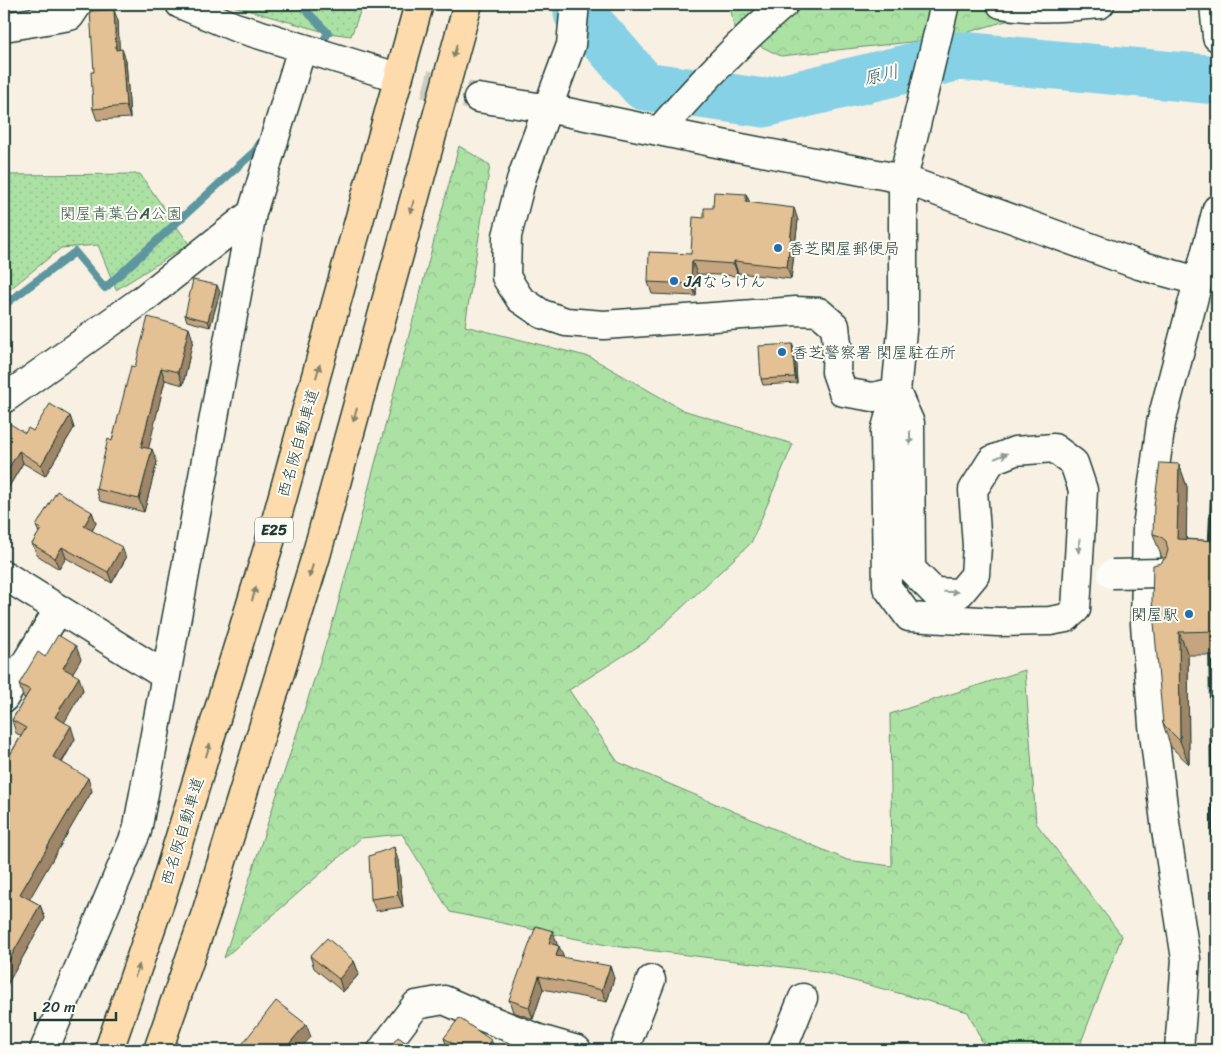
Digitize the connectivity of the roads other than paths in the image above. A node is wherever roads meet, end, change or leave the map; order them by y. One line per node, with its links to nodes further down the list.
1 (78, 4): 11 (street)
2 (180, 4): 13 (street)
3 (419, 4): 35 (highway, 西名阪自動車道 / E25, one-way to 3)
4 (468, 4): 36 (highway, one-way to 36)
5 (576, 4): 16 (street)
6 (784, 4): 17 (street)
7 (945, 4): 18 (street)
8 (1001, 4): 9 (street)
9 (1100, 4)
10 (1214, 4): 12 (street)
11 (4, 27)
12 (1217, 37)
13 (302, 48): 14 (street); 20 (street)
14 (384, 73)
15 (478, 98): 16 (street)
16 (546, 108): 17 (street); 23 (street)
17 (659, 131): 18 (street)
18 (903, 179): 22 (street); 23 (street)
19 (1217, 208): 21 (street)
20 (252, 213): 24 (street); 29 (street)
21 (1212, 253): 22 (street)
22 (1198, 281): 41 (street)
23 (896, 392): 23 (street, one-way to 23)
24 (4, 399)
25 (1161, 573): 26 (street, bridge)
26 (1112, 574)
27 (4, 575): 28 (street)
28 (59, 609): 29 (street); 30 (street)
29 (166, 676): 34 (street)
30 (4, 698)
31 (651, 980): 39 (street)
32 (803, 998): 40 (street)
33 (534, 1044): 37 (street); 38 (street)
34 (44, 1050)
35 (110, 1050)
36 (158, 1050)
37 (382, 1050)
38 (577, 1050)
39 (624, 1050)
40 (782, 1050)
41 (1179, 1050)

